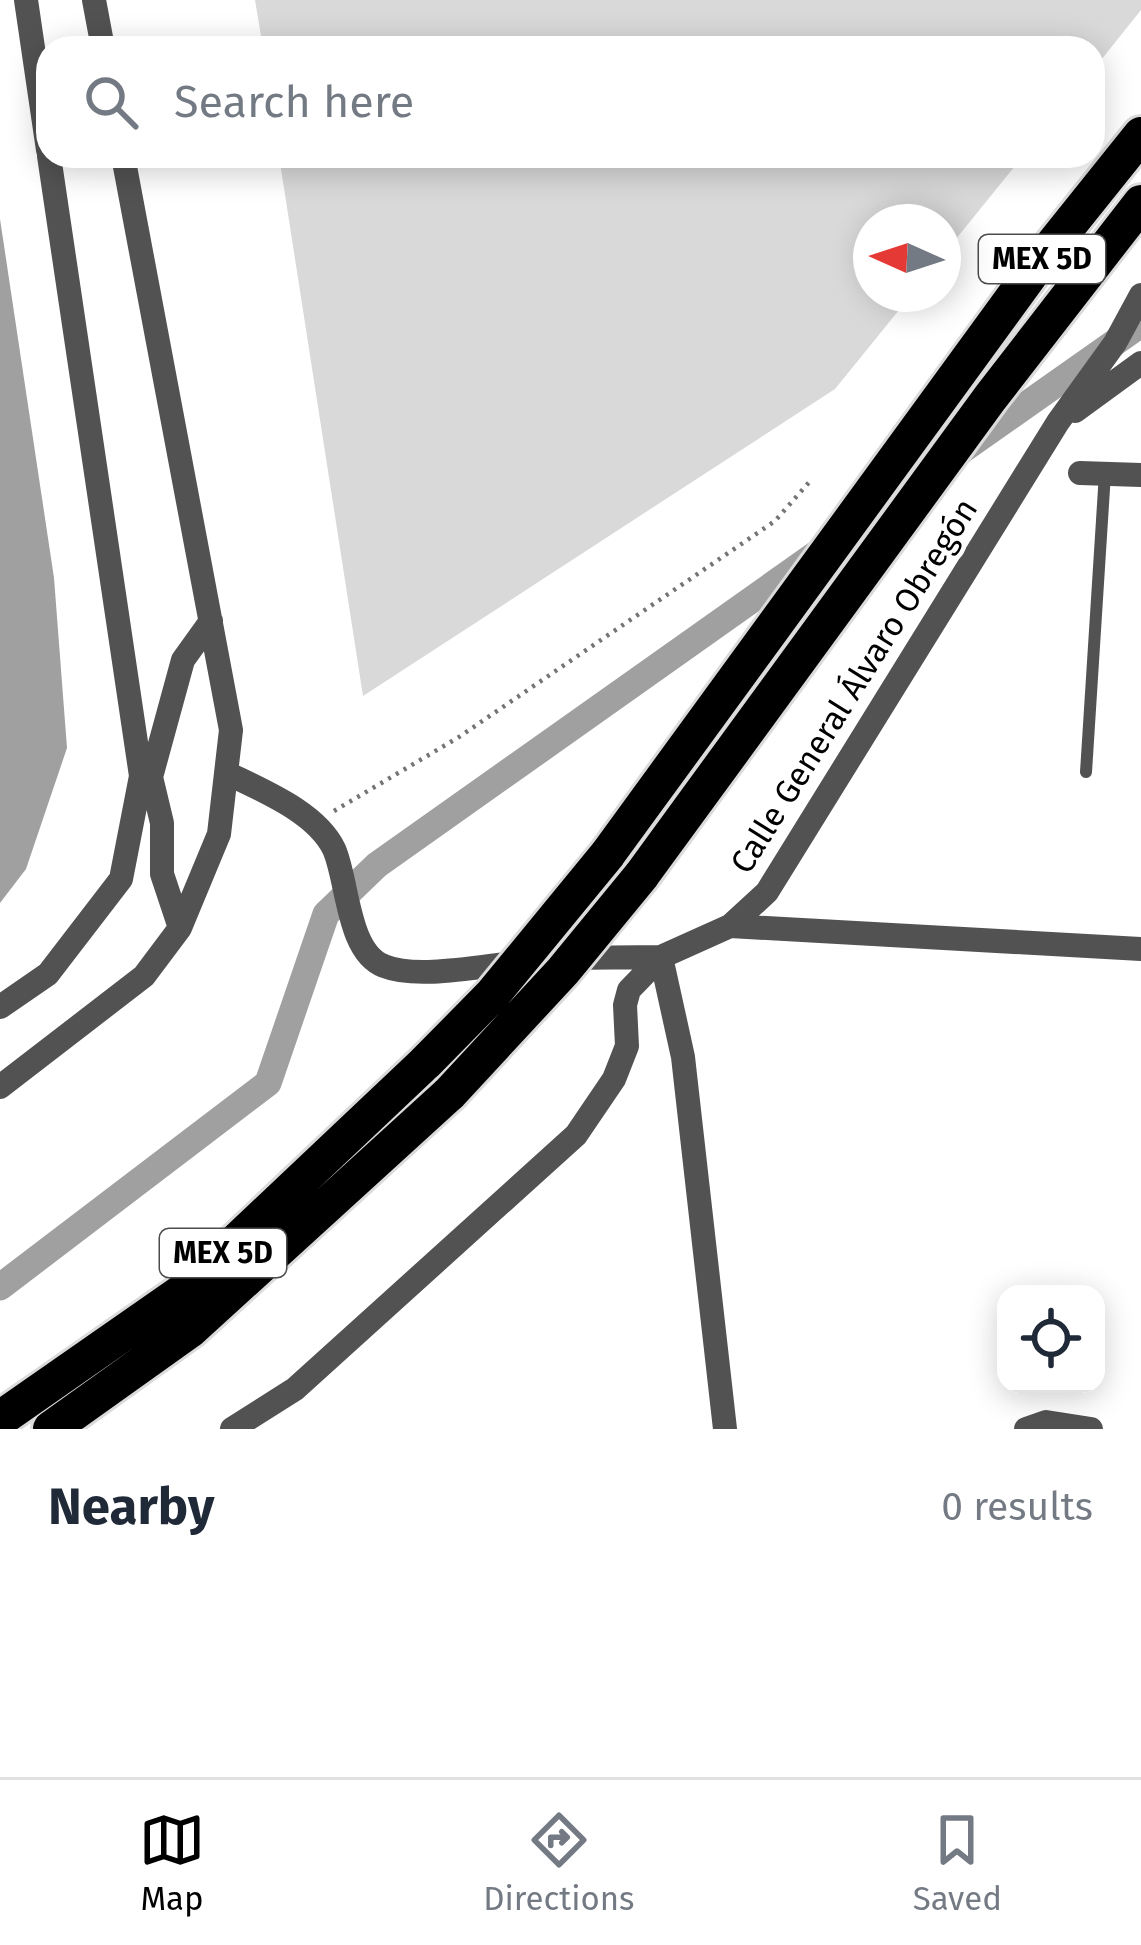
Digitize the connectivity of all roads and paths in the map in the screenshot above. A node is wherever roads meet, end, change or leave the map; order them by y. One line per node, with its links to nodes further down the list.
1 (26, 0): 4 (street)
2 (94, 0): 3 (street)
3 (101, 36)
4 (36, 70)
5 (1141, 135): 26 (highway, MEX 5D, bridge)
6 (50, 168): 18 (street)
7 (125, 168): 15 (street)
8 (1141, 203): 27 (highway, MEX 5D, bridge)
9 (1141, 295): 11 (street, Calle General Álvaro Obregón)
10 (1141, 363): 11 (street)
11 (1058, 422): 20 (street, Calle General Álvaro Obregón)
12 (1092, 473): 13 (street); 16 (lane)
13 (1141, 475)
14 (811, 480): 19 (path)
15 (211, 621): 17 (street); 18 (street)
16 (1087, 772)
17 (229, 774): 19 (street); 21 (street)
18 (146, 776): 21 (street); 24 (street)
19 (313, 824): 23 (street)
20 (730, 926): 22 (street); 23 (street, Calle General Álvaro Obregón)
21 (180, 928): 25 (street)
22 (1141, 949)
23 (661, 957): 28 (street, Calle General Álvaro Obregón); 29 (street)
24 (0, 1007)
25 (0, 1087)
26 (0, 1419)
27 (51, 1429)
28 (232, 1429)
29 (725, 1429)
30 (1026, 1429): 31 (street)
31 (1091, 1429)

